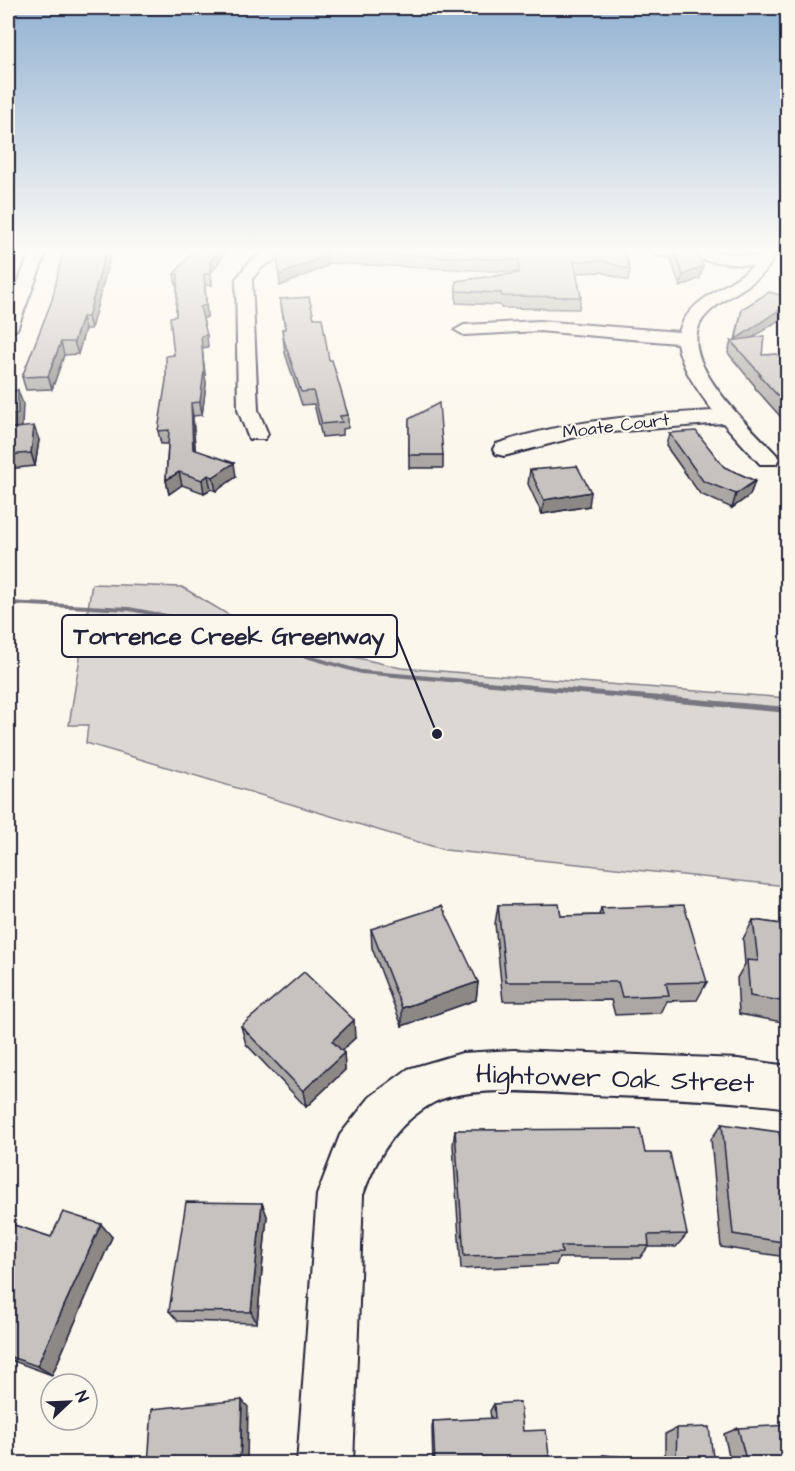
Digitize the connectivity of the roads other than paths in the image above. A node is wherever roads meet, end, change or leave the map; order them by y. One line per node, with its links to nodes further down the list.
1 (246, 319): 6 (street)
2 (696, 319): 4 (street)
3 (464, 330): 4 (street)
4 (686, 338): 5 (street)
5 (729, 416): 7 (street, Moate Court); 8 (street)
6 (257, 434)
7 (504, 449)
8 (768, 459)
9 (788, 1087): 10 (street, Hightower Oak Street)
10 (325, 1464)

